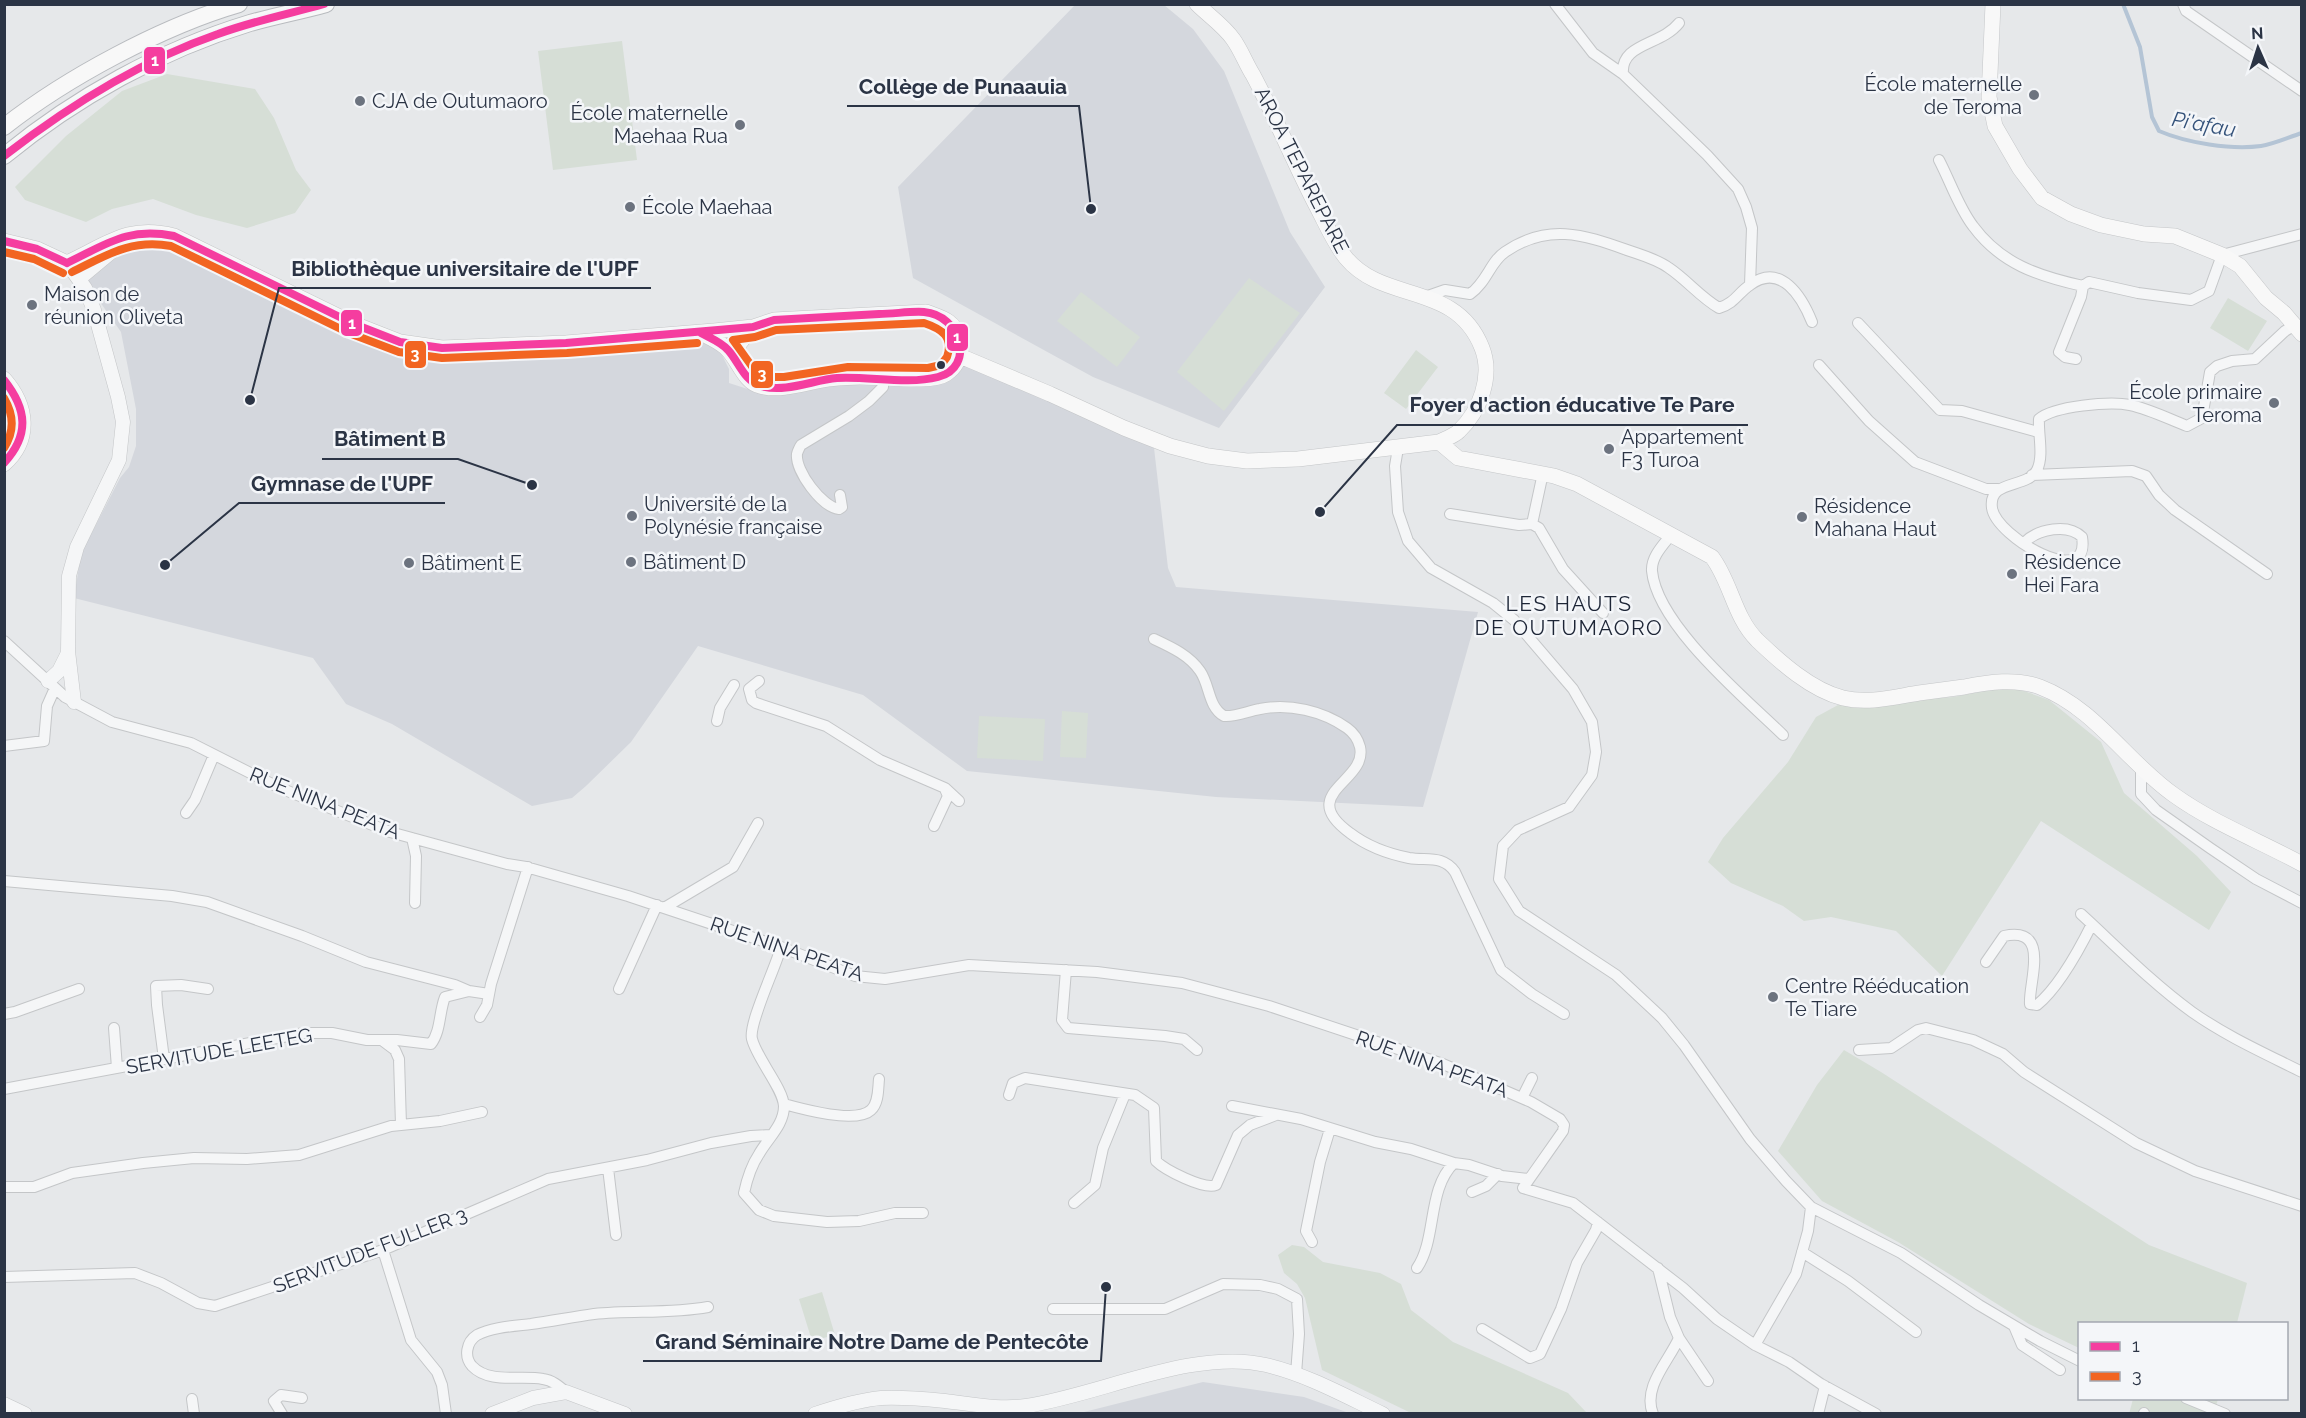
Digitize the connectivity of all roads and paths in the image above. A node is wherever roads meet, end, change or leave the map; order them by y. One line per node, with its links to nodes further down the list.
1 (240, 4): 10 (highway)
2 (326, 4): 11 (highway)
3 (1197, 4): 21 (main road, AROA TEPAREPARE)
4 (1556, 4): 8 (street)
5 (1993, 4): 16 (main road)
6 (2183, 4): 9 (street)
7 (1679, 23): 8 (street)
8 (1623, 74): 19 (street)
9 (2301, 91)
10 (4, 127)
11 (4, 156)
12 (1939, 160): 20 (street)
13 (135, 233): 17 (main road); 18 (street); 26 (main road)
14 (2301, 234): 16 (street)
15 (4, 241): 17 (main road)
16 (2222, 255): 20 (street); 25 (main road)
17 (67, 263): 18 (street)
18 (79, 279): 49 (street)
19 (1750, 285): 21 (street); 22 (street)
20 (2083, 286): 28 (street)
21 (1425, 297): 34 (main road, AROA TEPAREPARE)
22 (1812, 322)
23 (1858, 323): 33 (street)
24 (753, 327): 26 (main road); 27 (main road); 29 (main road)
25 (2298, 330): 33 (street)
26 (701, 333): 29 (main road)
27 (960, 357): 31 (main road); 35 (main road, AROA TEPAREPARE)
28 (2076, 359)
29 (737, 360): 31 (main road)
30 (1819, 365): 39 (street)
31 (883, 377): 40 (street)
32 (4, 378): 36 (main road)
33 (2038, 432): 38 (street)
34 (1439, 442): 35 (main road, AROA TEPAREPARE); 37 (main road)
35 (1398, 448): 112 (street)
36 (4, 464)
37 (1543, 473): 42 (street); 43 (main road)
38 (2032, 475): 39 (street); 45 (street)
39 (1998, 489): 44 (street)
40 (840, 495)
41 (1450, 514): 42 (street)
42 (1532, 524): 46 (street)
43 (1671, 535): 55 (street); 58 (main road)
44 (2025, 542): 44 (street)
45 (2267, 574)
46 (1603, 614)
47 (1154, 639): 82 (street)
48 (4, 641): 51 (street, RUE NINA PEATA)
49 (68, 653): 51 (street); 53 (street)
50 (759, 681): 59 (street)
51 (52, 685): 53 (street, RUE NINA PEATA); 56 (street)
52 (734, 685): 54 (street)
53 (69, 699): 57 (street, RUE NINA PEATA)
54 (717, 721)
55 (1783, 735)
56 (4, 746)
57 (214, 755): 61 (street); 64 (street, RUE NINA PEATA)
58 (2140, 766): 65 (main road); 69 (street)
59 (945, 788): 60 (street); 63 (street)
60 (959, 801)
61 (186, 813)
62 (758, 823): 70 (street)
63 (934, 826)
64 (412, 838): 66 (street, RUE NINA PEATA); 68 (street)
65 (2301, 864)
66 (528, 867): 70 (street, RUE NINA PEATA); 80 (street)
67 (4, 881): 79 (street)
68 (415, 903)
69 (2301, 903)
70 (660, 907): 73 (street, RUE NINA PEATA); 78 (street)
71 (2080, 914): 72 (street)
72 (2092, 924): 74 (street); 90 (street)
73 (781, 947): 75 (street, RUE NINA PEATA); 97 (street)
74 (1986, 962)
75 (1066, 970): 86 (street); 96 (street, RUE NINA PEATA)
76 (79, 989): 81 (street)
77 (208, 989): 88 (street)
78 (619, 989)
79 (469, 991): 80 (street); 85 (street, SERVITUDE LEETEG)
80 (489, 994): 83 (street)
81 (4, 1014)
82 (1564, 1014)
83 (480, 1017)
84 (114, 1028): 89 (street)
85 (383, 1041): 88 (street, SERVITUDE LEETEG); 101 (street)
86 (1197, 1050)
87 (1858, 1050): 111 (street)
88 (164, 1059): 89 (street, SERVITUDE LEETEG)
89 (117, 1068): 93 (street, SERVITUDE LEETEG)
90 (2301, 1072)
91 (1532, 1078): 96 (street)
92 (879, 1079): 97 (street)
93 (4, 1089)
94 (1125, 1094): 95 (street); 100 (street); 110 (street)
95 (1010, 1095)
96 (1522, 1098): 107 (street, RUE NINA PEATA)
97 (784, 1104): 103 (street)
98 (1232, 1106): 100 (street)
99 (482, 1112): 101 (street)
100 (1276, 1114): 102 (street)
101 (401, 1125): 108 (street)
102 (1330, 1129): 104 (street); 116 (street)
103 (770, 1135): 105 (street, SERVITUDE FULLER 3); 113 (street)
104 (1454, 1163): 106 (street); 119 (street)
105 (608, 1168): 115 (street); 117 (street, SERVITUDE FULLER 3)
106 (1498, 1174): 107 (street); 109 (street)
107 (1529, 1179): 114 (street)
108 (4, 1187)
109 (1472, 1191)
110 (1074, 1203)
111 (2301, 1206)
112 (1811, 1207): 118 (street); 124 (street)
113 (923, 1213)
114 (1598, 1222): 120 (street); 125 (street)
115 (616, 1235)
116 (1312, 1242)
117 (383, 1250): 121 (street, SERVITUDE FULLER 3); 142 (street)
118 (1802, 1252): 126 (street); 128 (street)
119 (1418, 1268)
120 (1658, 1268): 127 (street); 128 (street)
121 (4, 1277)
122 (708, 1307): 134 (street)
123 (1053, 1309): 131 (street)
124 (2014, 1326): 129 (street); 130 (street)
125 (1482, 1329)
126 (1916, 1332)
127 (1679, 1338): 132 (street); 147 (street)
128 (1755, 1345): 133 (street)
129 (2078, 1360)
130 (2060, 1370)
131 (1296, 1374): 145 (street); 146 (street)
132 (1708, 1381)
133 (1825, 1386): 148 (street); 149 (street)
134 (566, 1392): 143 (street); 144 (street)
135 (302, 1398): 141 (street)
136 (192, 1399): 140 (street)
137 (2191, 1400): 150 (street)
138 (4, 1404): 139 (street)
139 (25, 1413)
140 (194, 1413)
141 (282, 1413)
142 (446, 1413)
143 (492, 1413)
144 (625, 1413)
145 (815, 1413)
146 (1383, 1413)
147 (1653, 1413)
148 (1818, 1413)
149 (1876, 1413)
150 (2225, 1413)

